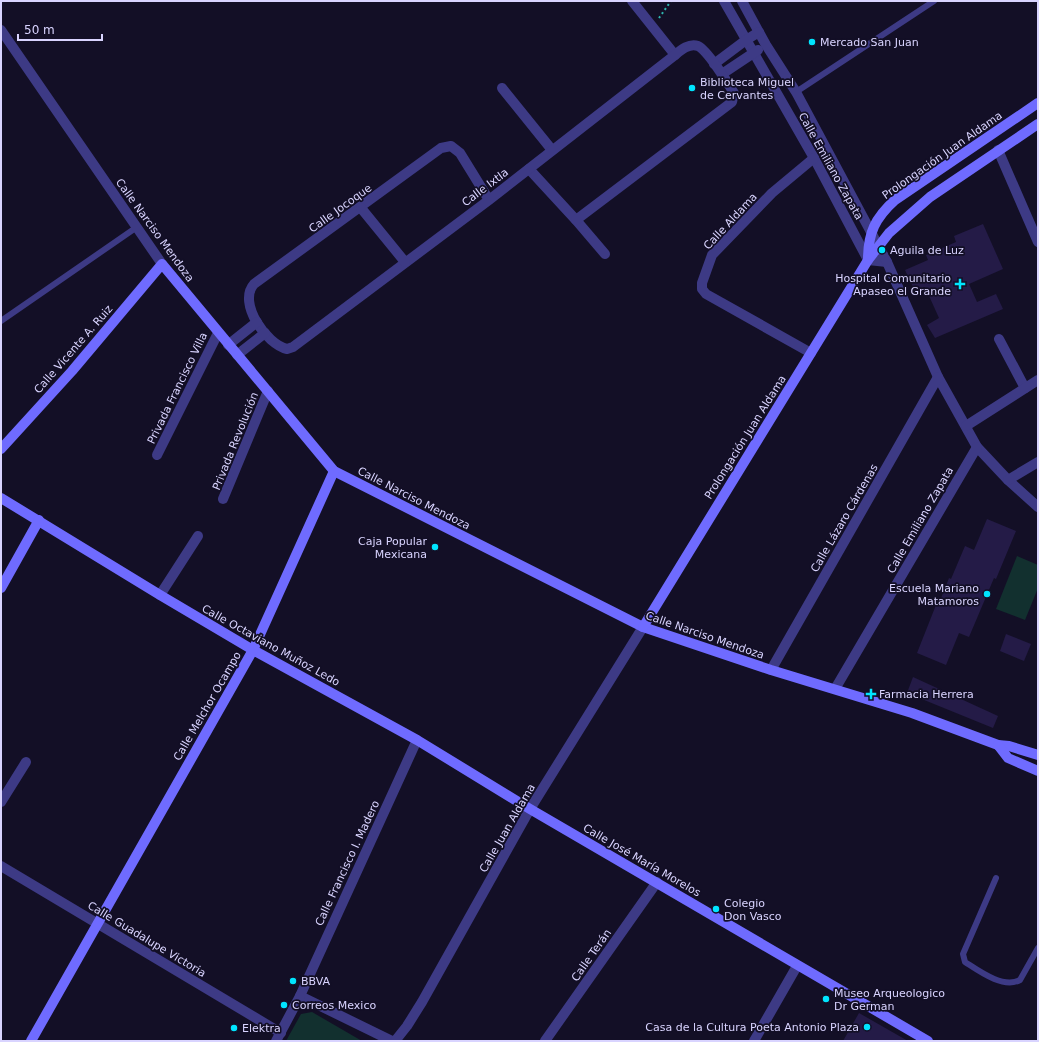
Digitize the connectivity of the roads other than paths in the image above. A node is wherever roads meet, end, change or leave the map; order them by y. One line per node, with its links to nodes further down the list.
1 (632, 1): 10 (street)
2 (724, 1): 7 (street, Calle Emiliano Zapata)
3 (742, 1): 5 (street, Calle Emiliano Zapata)
4 (934, 1): 14 (lane)
5 (759, 32): 7 (street); 8 (street, Calle Emiliano Zapata)
6 (2, 34): 24 (street, Calle Narciso Mendoza)
7 (746, 40): 9 (street, Calle Emiliano Zapata); 11 (street)
8 (766, 45): 9 (street); 14 (street, Calle Emiliano Zapata)
9 (754, 52): 12 (street); 19 (street, Calle Emiliano Zapata)
10 (675, 54): 11 (street, Calle Ixtla); 17 (street, Calle Ixtla)
11 (714, 64): 12 (street)
12 (722, 74): 23 (street)
13 (502, 88): 17 (street)
14 (796, 92): 25 (street, Calle Emiliano Zapata)
15 (1038, 103): 25 (street, Prolongación Juan Aldama)
16 (1038, 124): 18 (street, Prolongación Juan Aldama)
17 (552, 150): 20 (street, Calle Ixtla)
18 (998, 150): 26 (street); 27 (street, Prolongación Juan Aldama)
19 (814, 158): 29 (street, Calle Emiliano Zapata); 39 (street, Calle Aldama)
20 (529, 169): 21 (street, Calle Ixtla); 23 (street)
21 (489, 200): 22 (street, Calle Jocoque); 30 (street, Calle Ixtla)
22 (361, 208): 30 (street); 34 (street, Calle Jocoque)
23 (576, 220): 28 (street)
24 (137, 228): 32 (street, Calle Narciso Mendoza); 33 (lane)
25 (871, 232): 27 (street, Calle Emiliano Zapata); 29 (street, Prolongación Juan Aldama)
26 (1038, 242)
27 (878, 247): 29 (street, Prolongación Juan Aldama); 31 (street, Calle Emiliano Zapata)
28 (605, 254)
29 (868, 260): 31 (street); 39 (street, Prolongación Juan Aldama)
30 (405, 262): 36 (street, Calle Ixtla)
31 (887, 262): 41 (street, Calle Emiliano Zapata)
32 (162, 264): 35 (street, Calle Narciso Mendoza); 47 (street, Calle Vicente A. Ruiz)
33 (1, 321)
34 (257, 322): 36 (street); 38 (street)
35 (218, 333): 38 (street, Calle Narciso Mendoza); 48 (street, Privada Francisco Villa)
36 (265, 333): 40 (street)
37 (999, 339): 43 (street)
38 (228, 345): 40 (street, Calle Narciso Mendoza)
39 (811, 353): 59 (street, Prolongación Juan Aldama)
40 (237, 355): 44 (street, Calle Narciso Mendoza)
41 (938, 377): 45 (street, Calle Emiliano Zapata); 61 (street, Calle Lázaro Cárdenas)
42 (1038, 380): 43 (street)
43 (1025, 388): 45 (street)
44 (268, 392): 50 (street, Calle Narciso Mendoza); 53 (street, Privada Revolución)
45 (966, 426): 46 (street, Calle Emiliano Zapata)
46 (977, 447): 51 (street, Calle Emiliano Zapata); 62 (street, Calle Emiliano Zapata)
47 (1, 449)
48 (157, 455)
49 (1038, 462): 51 (street)
50 (334, 471): 59 (street, Calle Narciso Mendoza); 60 (street, Calle Melchor Ocampo)
51 (1008, 480): 54 (street, Calle Emiliano Zapata)
52 (1, 498): 55 (street, Calle Octaviano Muñoz Ledo)
53 (224, 499)
54 (1038, 507)
55 (39, 520): 57 (street); 58 (street, Calle Octaviano Muñoz Ledo)
56 (198, 536): 58 (street)
57 (1, 588)
58 (160, 595): 60 (street, Calle Octaviano Muñoz Ledo)
59 (642, 627): 61 (street, Calle Narciso Mendoza); 69 (street, Calle Juan Aldama)
60 (253, 650): 63 (street, Calle Octaviano Muñoz Ledo); 73 (street, Calle Melchor Ocampo)
61 (771, 670): 62 (street, Calle Narciso Mendoza)
62 (835, 689): 64 (street, Calle Narciso Mendoza)
63 (417, 740): 69 (street, Calle Octaviano Muñoz Ledo); 76 (street, Calle Francisco I. Madero)
64 (998, 745): 65 (street, Calle Narciso Mendoza); 67 (street, Calle Narciso Mendoza)
65 (1038, 755)
66 (26, 762): 68 (street)
67 (1038, 771)
68 (1, 802)
69 (530, 809): 72 (street, Calle José María Morelos); 80 (street, Calle Juan Aldama)
70 (1, 866): 73 (street, Calle Guadalupe Victoria)
71 (996, 878): 74 (lane)
72 (656, 882): 75 (street, Calle José María Morelos); 81 (street, Calle Terán)
73 (98, 924): 77 (street, Calle Guadalupe Victoria); 78 (street, Calle Melchor Ocampo)
74 (1038, 948)
75 (797, 966): 82 (street); 83 (street, Calle José María Morelos)
76 (300, 996): 77 (street, Calle Francisco I. Madero); 79 (street)
77 (278, 1037)
78 (31, 1041)
79 (392, 1041)
80 (395, 1041)
81 (545, 1041)
82 (754, 1041)
83 (928, 1041)

